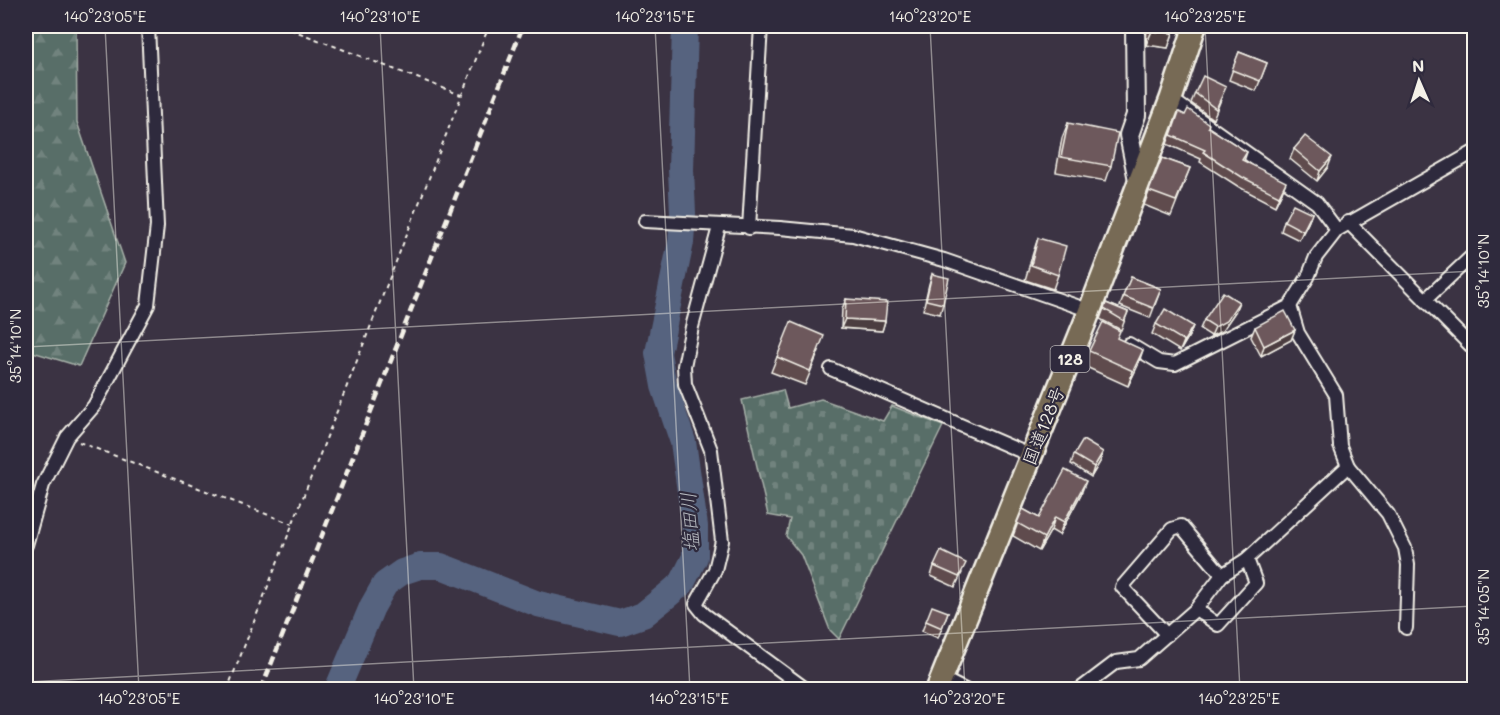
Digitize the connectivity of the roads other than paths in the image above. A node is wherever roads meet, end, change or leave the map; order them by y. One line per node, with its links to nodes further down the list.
1 (148, 26): 22 (street)
2 (761, 26): 11 (street)
3 (1135, 26): 7 (main road)
4 (1195, 26): 5 (highway, 国道128号 / 128)
5 (1171, 99): 7 (highway, 国道128号 / 128); 12 (street)
6 (1473, 156): 9 (street)
7 (1138, 180): 16 (highway, 国道128号 / 128)
8 (645, 221): 10 (street)
9 (1348, 222): 12 (street); 14 (street)
10 (719, 227): 11 (street); 29 (street)
11 (750, 228): 16 (street)
12 (1337, 230): 15 (street)
13 (1474, 254): 14 (street)
14 (1425, 300): 18 (street)
15 (1290, 306): 17 (street); 21 (street)
16 (1090, 319): 20 (highway, 国道128号 / 128)
17 (1115, 337)
18 (1474, 349)
19 (831, 369): 20 (street)
20 (1032, 456): 28 (highway, 国道128号 / 128)
21 (1348, 466): 23 (street); 26 (street)
22 (26, 545)
23 (1246, 559): 24 (street); 25 (street)
24 (1222, 575): 25 (street); 27 (street)
25 (1196, 609): 27 (street)
26 (1406, 628)
27 (1167, 635): 31 (street)
28 (939, 684): 30 (street)
29 (807, 690)
30 (965, 690)
31 (1078, 690)

